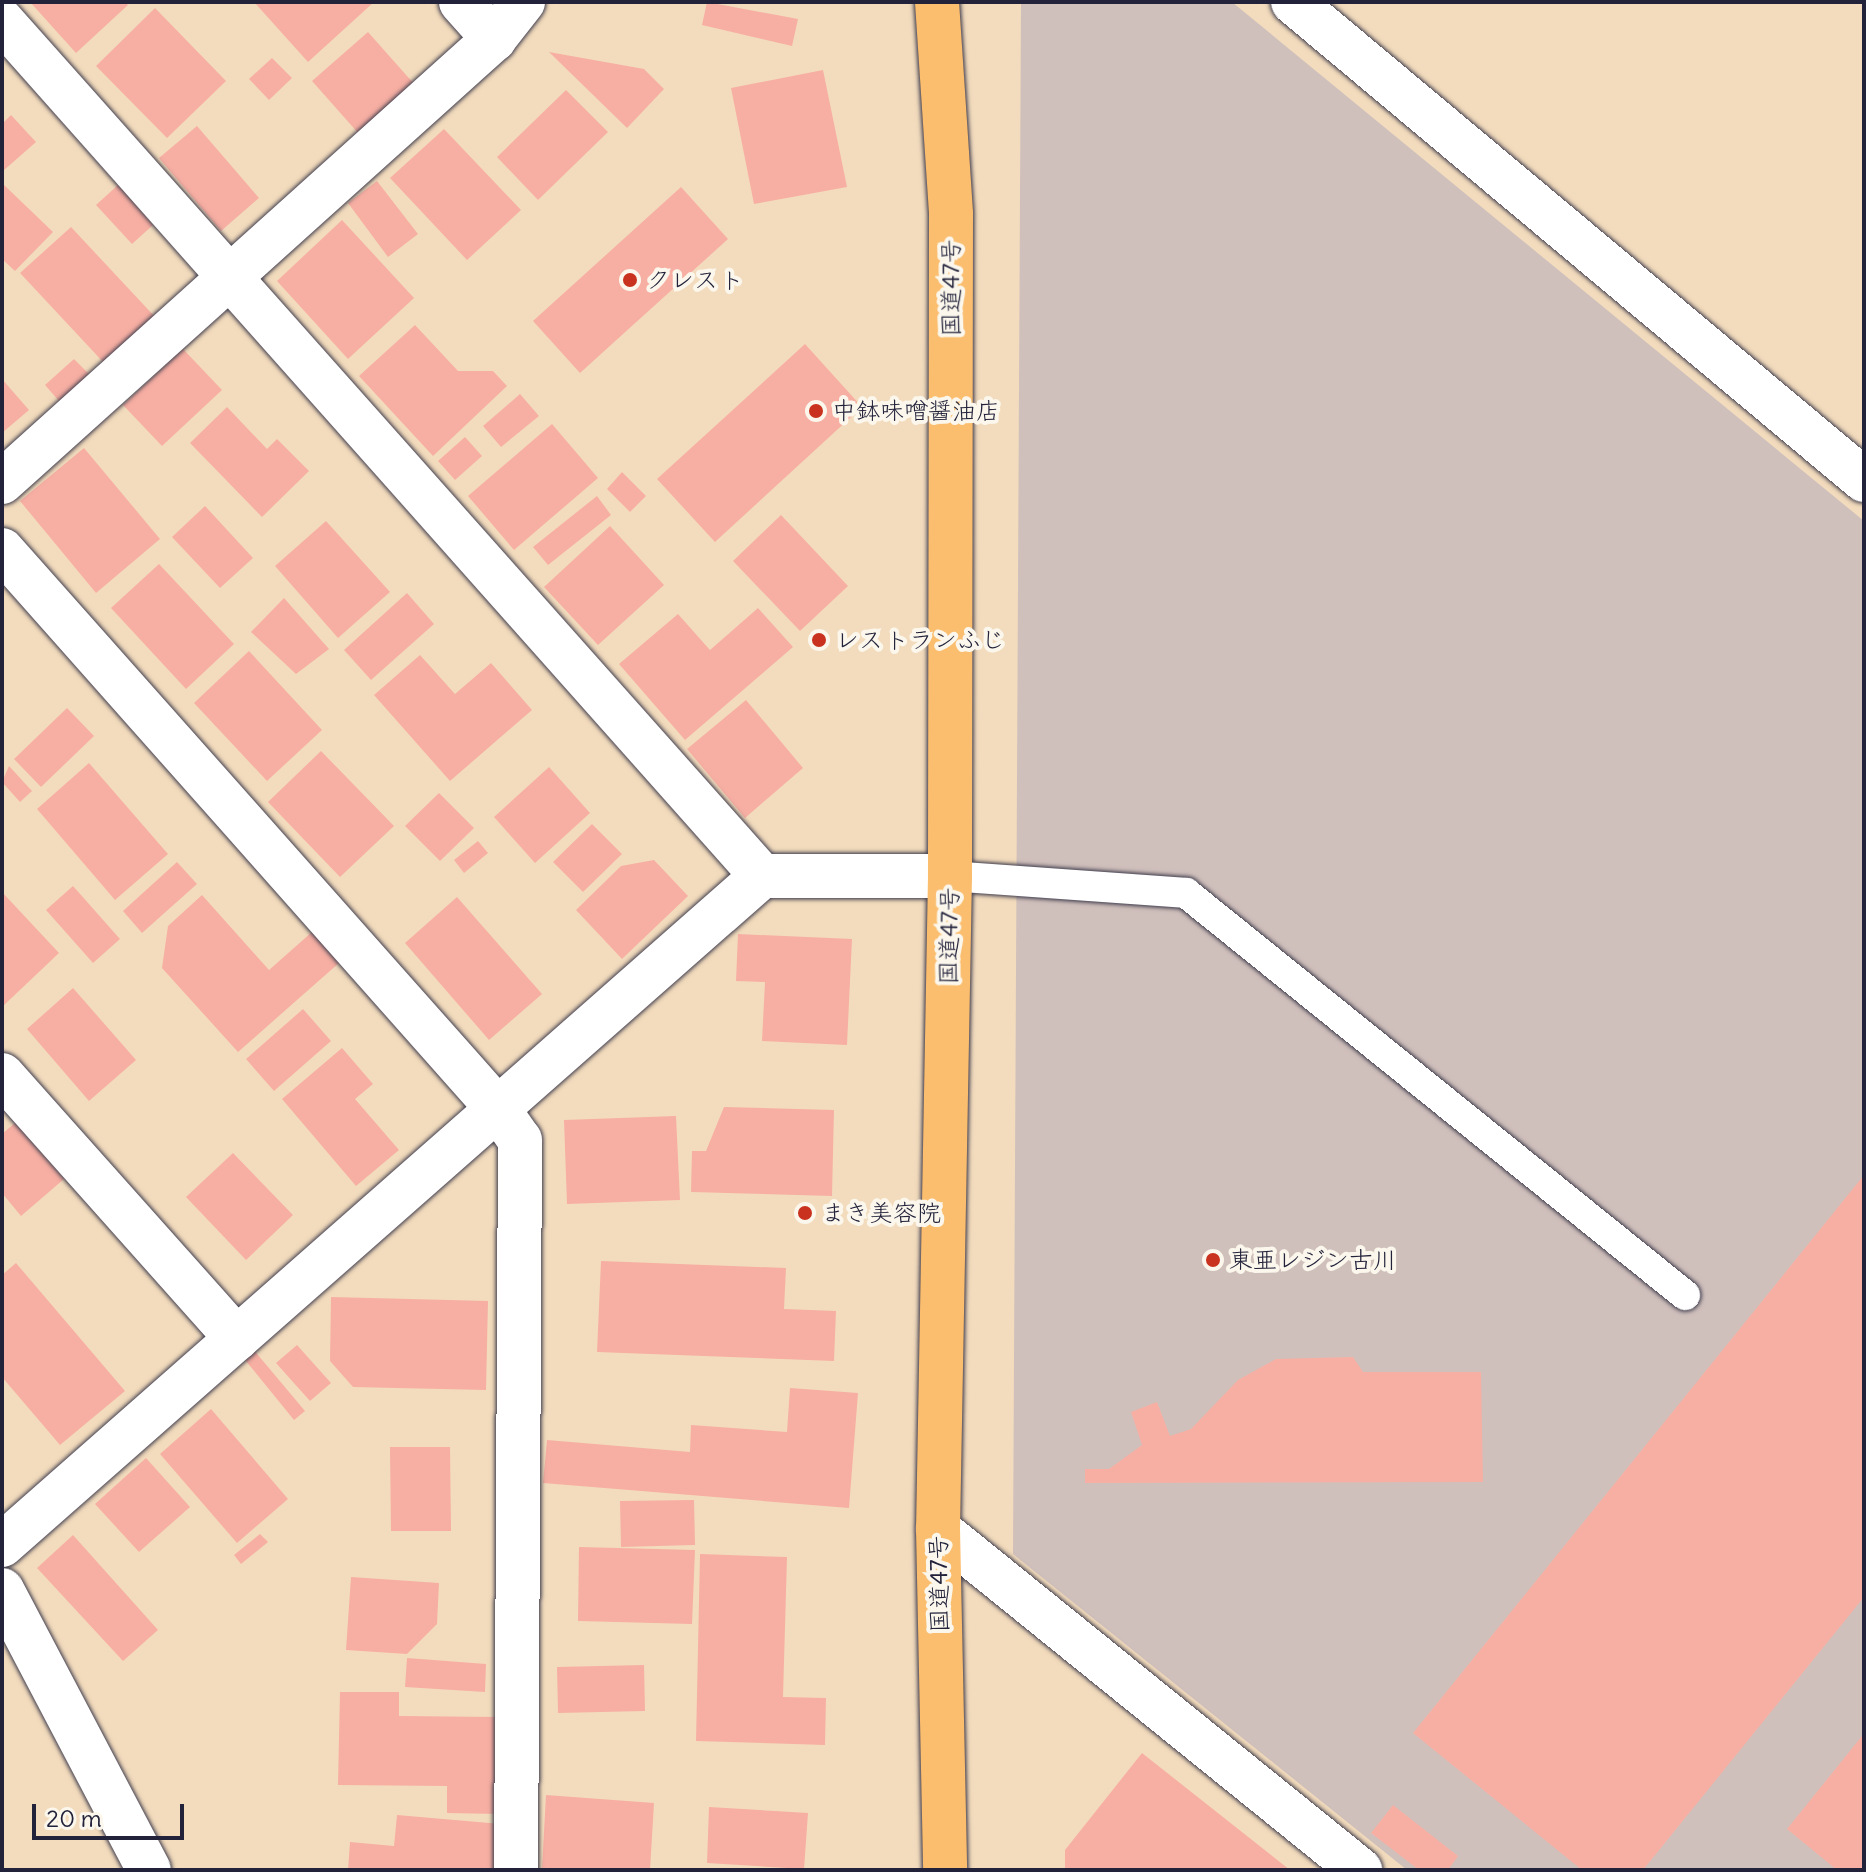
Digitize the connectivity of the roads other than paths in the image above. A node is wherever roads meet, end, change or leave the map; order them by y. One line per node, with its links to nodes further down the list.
1 (461, 2): 6 (street)
2 (523, 2): 6 (street)
3 (937, 2): 12 (highway, 国道47号)
4 (1293, 2): 8 (street)
5 (2, 21): 7 (street)
6 (494, 39): 7 (street)
7 (230, 277): 9 (street); 11 (street)
8 (1864, 480)
9 (2, 482)
10 (2, 550): 14 (street)
11 (762, 876): 12 (street); 14 (street)
12 (950, 876): 15 (lane); 17 (highway, 国道47号)
13 (2, 1075): 16 (street)
14 (498, 1109): 16 (street); 21 (street)
15 (1685, 1295)
16 (237, 1339): 18 (street)
17 (938, 1529): 22 (highway, 国道47号); 23 (street)
18 (2, 1545)
19 (2, 1590): 20 (street)
20 (149, 1870)
21 (516, 1870)
22 (945, 1870)
23 (1360, 1870)

